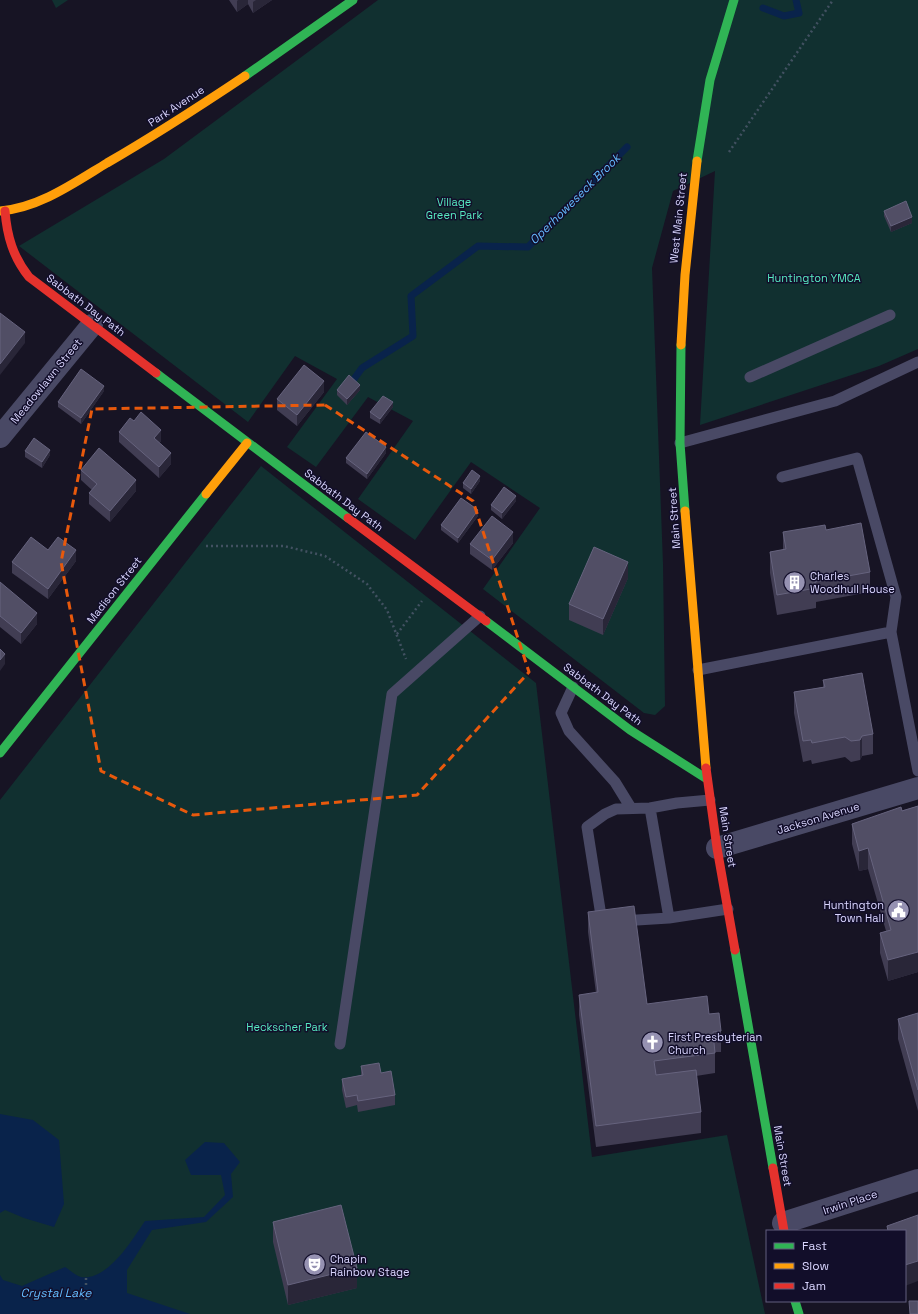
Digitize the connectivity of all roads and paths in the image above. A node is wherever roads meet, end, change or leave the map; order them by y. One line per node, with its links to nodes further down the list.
1 (353, 0): 5 (main road, Park Avenue)
2 (734, 0): 14 (main road, West Main Street)
3 (833, 0): 4 (path)
4 (729, 152)
5 (3, 211): 7 (main road, Sabbath Day Path)
6 (6, 259): 7 (main road)
7 (29, 277): 9 (main road, Sabbath Day Path)
8 (890, 314): 11 (lane)
9 (92, 324): 12 (street, Meadowlawn Street); 13 (main road, Sabbath Day Path)
10 (918, 362): 14 (lane)
11 (750, 377)
12 (0, 437)
13 (247, 442): 18 (main road, Sabbath Day Path); 24 (main road, Madison Street)
14 (680, 443): 21 (main road, Main Street)
15 (782, 477): 19 (lane)
16 (206, 546): 20 (path)
17 (421, 603): 20 (path)
18 (480, 616): 22 (lane); 23 (main road, Sabbath Day Path)
19 (891, 632): 21 (lane); 25 (lane)
20 (397, 634): 22 (path)
21 (698, 670): 26 (main road, Main Street)
22 (413, 676): 34 (lane)
23 (573, 687): 26 (main road, Sabbath Day Path); 29 (lane)
24 (0, 753)
25 (918, 771)
26 (707, 779): 28 (main road, Main Street)
27 (918, 788): 31 (street, Jackson Avenue)
28 (710, 800): 30 (lane); 31 (main road, Main Street)
29 (631, 808): 30 (lane); 33 (lane)
30 (650, 808): 33 (lane)
31 (717, 848): 32 (main road, Main Street)
32 (728, 909): 33 (lane); 36 (main road, Main Street)
33 (669, 918)
34 (340, 1044)
35 (918, 1180): 36 (street, Irwin Place)
36 (783, 1227)
37 (86, 1278): 38 (path)
38 (86, 1285)
39 (86, 1293): 40 (path)
40 (86, 1300)
41 (795, 1302): 42 (main road)
42 (799, 1314)

